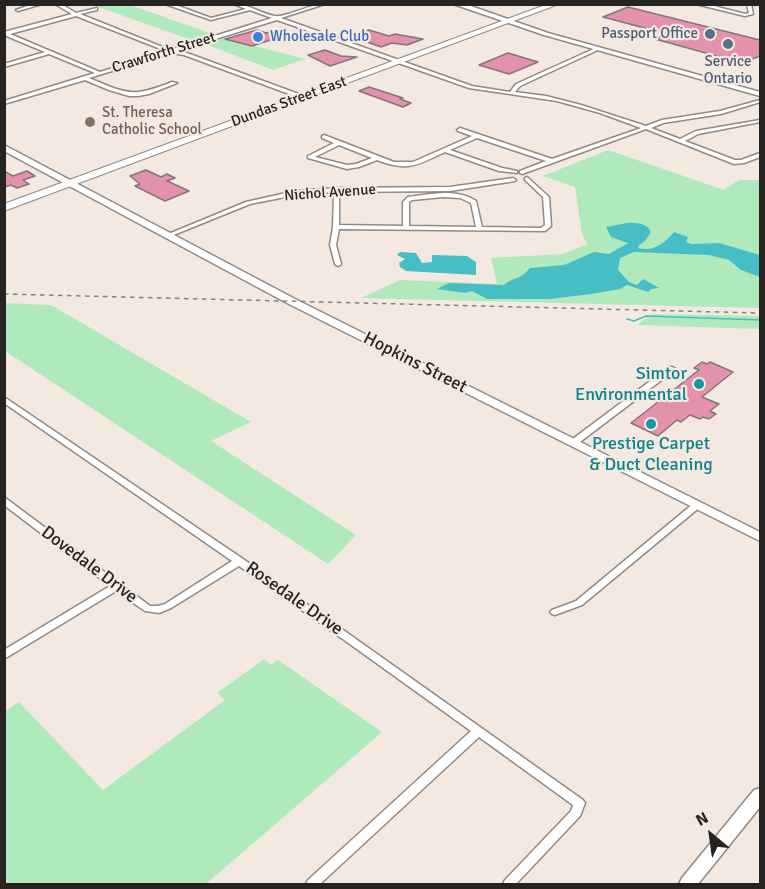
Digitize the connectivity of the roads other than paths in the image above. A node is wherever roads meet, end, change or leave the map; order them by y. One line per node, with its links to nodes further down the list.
1 (40, 4): 13 (street)
2 (57, 4): 14 (street)
3 (166, 4): 12 (street)
4 (236, 4): 12 (street)
5 (323, 4): 15 (street, Crawforth Street)
6 (456, 4): 16 (main road)
7 (546, 4): 16 (main road, Dundas Street East)
8 (556, 4): 16 (main road, Dundas Street East)
9 (698, 4): 10 (street)
10 (749, 4)
11 (95, 9): 14 (street)
12 (250, 9): 15 (street)
13 (18, 10)
14 (75, 14): 17 (street); 19 (street)
15 (278, 19): 19 (street, Crawforth Street); 21 (street)
16 (508, 20): 18 (main road); 21 (main road, Dundas Street East)
17 (5, 33): 20 (street)
18 (598, 48): 26 (street); 27 (main road)
19 (169, 51): 23 (street, Crawforth Street); 28 (street)
20 (50, 52): 22 (street); 23 (street)
21 (397, 62): 26 (street); 28 (main road, Dundas Street East)
22 (4, 66)
23 (99, 73): 24 (street, Crawforth Street)
24 (85, 78): 25 (street); 30 (street, Crawforth Street)
25 (174, 83)
26 (512, 93): 32 (street)
27 (760, 94)
28 (302, 97): 48 (main road, Dundas Street East)
29 (760, 101): 32 (street)
30 (4, 103)
31 (760, 121): 36 (street)
32 (645, 128): 36 (street); 40 (street)
33 (460, 130): 34 (street)
34 (476, 136): 39 (street); 43 (street)
35 (324, 137): 37 (street)
36 (680, 141): 41 (street)
37 (339, 143): 42 (street); 42 (street)
38 (4, 147): 48 (main road, Hopkins Street)
39 (444, 150): 42 (street); 44 (street)
40 (574, 154): 43 (street); 47 (street)
41 (760, 155)
42 (376, 158)
43 (550, 161): 45 (street)
44 (501, 170): 45 (street); 46 (street)
45 (518, 172): 46 (street); 47 (street)
46 (509, 177): 47 (street); 49 (street, Nichol Avenue)
47 (526, 179): 54 (street)
48 (69, 183): 51 (main road, Dundas Street East); 55 (main road, Hopkins Street)
49 (462, 187): 50 (street, Nichol Avenue)
50 (339, 190): 52 (street); 55 (street, Nichol Avenue)
51 (4, 208)
52 (336, 227): 53 (street); 56 (street)
53 (406, 228): 54 (street); 54 (street)
54 (479, 229)
55 (169, 235): 59 (main road, Hopkins Street)
56 (338, 264)
57 (672, 369): 59 (street)
58 (4, 399): 63 (street, Rosedale Drive)
59 (573, 443): 61 (main road, Hopkins Street)
60 (4, 500): 64 (street, Dovedale Drive)
61 (697, 505): 62 (main road, Hopkins Street); 65 (street)
62 (760, 537)
63 (240, 561): 64 (street, Dovedale Drive); 67 (street, Rosedale Drive)
64 (116, 587): 66 (street)
65 (555, 612)
66 (5, 653)
67 (478, 732): 69 (street); 70 (street, Rosedale Drive)
68 (760, 795): 71 (main road)
69 (312, 885)
70 (509, 885)
71 (688, 885)

